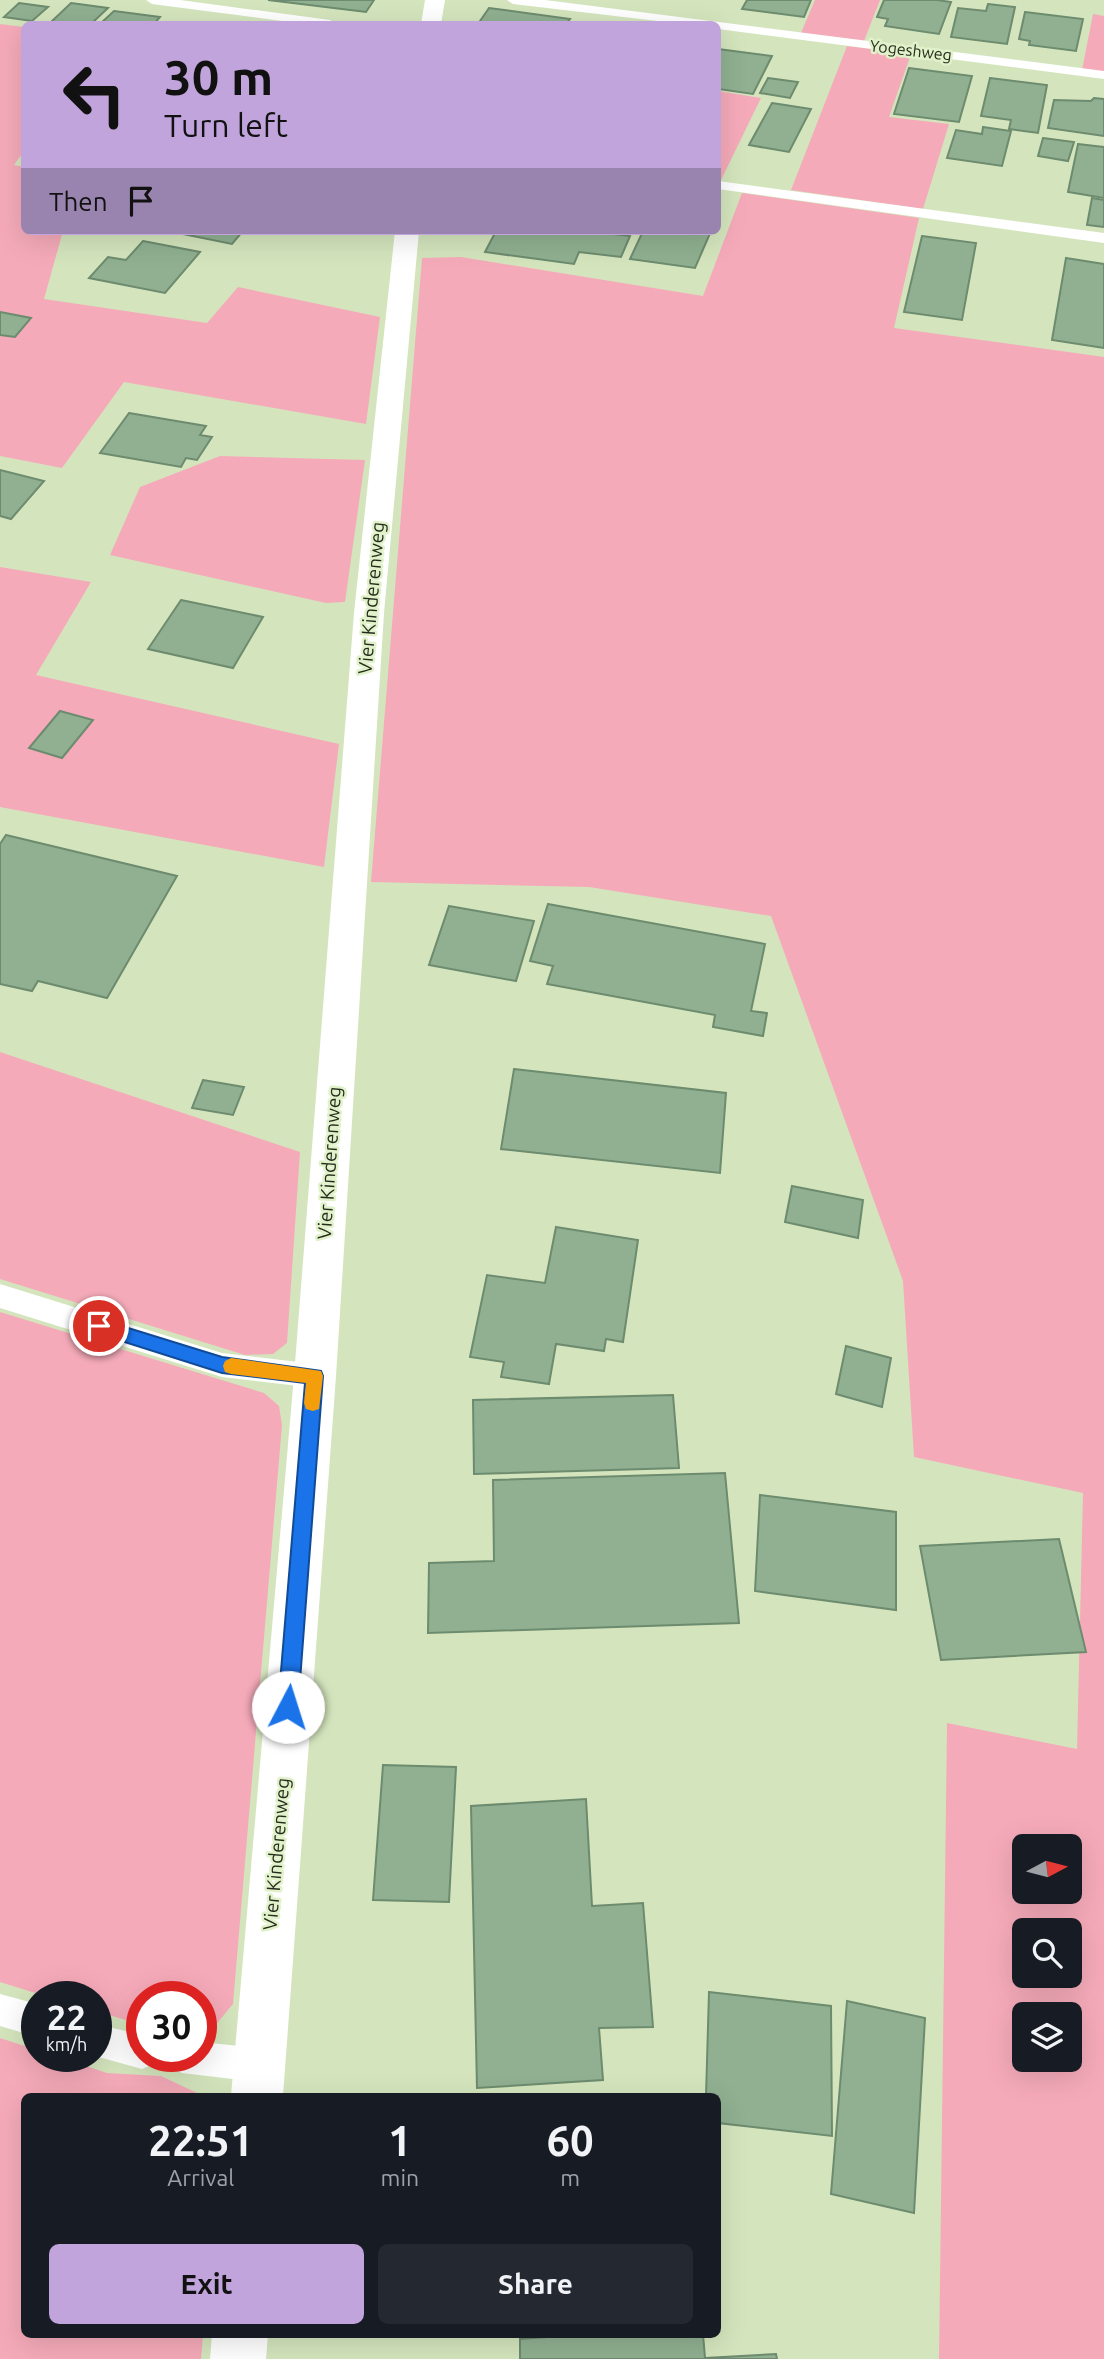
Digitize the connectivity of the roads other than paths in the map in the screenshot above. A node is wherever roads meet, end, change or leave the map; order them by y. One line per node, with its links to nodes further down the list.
1 (152, 0): 4 (lane)
2 (435, 0): 5 (street)
3 (513, 0): 6 (lane)
4 (308, 21)
5 (431, 21)
6 (686, 21)
7 (721, 25): 8 (lane, Yogeshweg)
8 (1104, 75)
9 (721, 185): 11 (lane)
10 (407, 235): 13 (street, Vier Kinderenweg)
11 (1104, 238)
12 (0, 1296): 13 (lane)
13 (315, 1376): 17 (street, Vier Kinderenweg)
14 (0, 2010): 15 (lane)
15 (21, 2016)
16 (217, 2068): 17 (lane)
17 (258, 2081)
18 (240, 2338): 19 (street)
19 (238, 2359)

